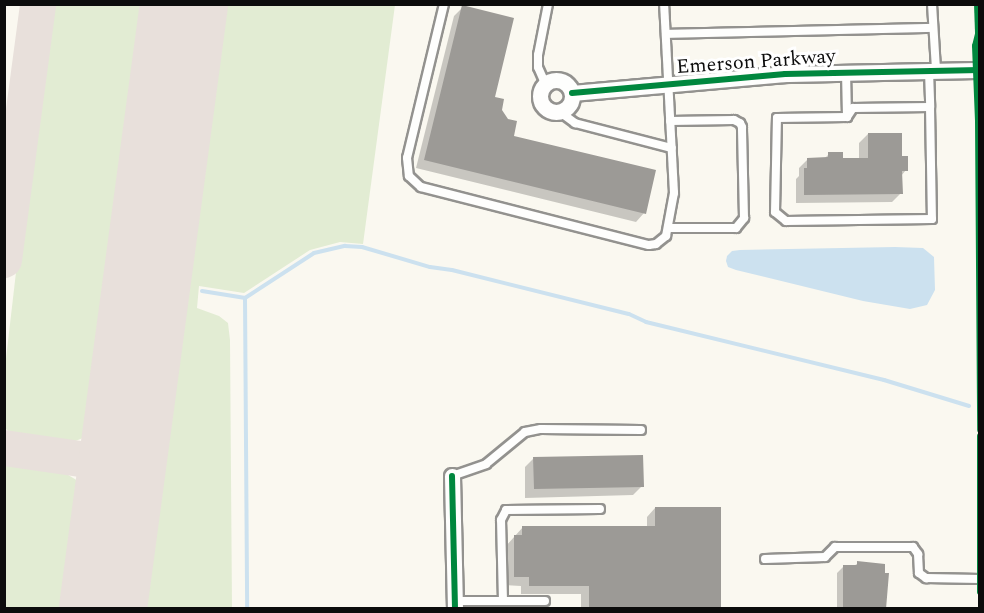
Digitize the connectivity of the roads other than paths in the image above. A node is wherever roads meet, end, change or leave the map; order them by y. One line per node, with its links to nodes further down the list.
1 (444, 4): 18 (lane)
2 (548, 4): 10 (lane)
3 (664, 4): 6 (lane)
4 (932, 4): 5 (lane)
5 (933, 28): 6 (lane); 7 (lane)
6 (666, 34): 11 (lane)
7 (932, 70): 8 (street, Emerson Parkway); 9 (street, Emerson Parkway); 13 (lane)
8 (980, 70)
9 (846, 72): 11 (street, Emerson Parkway); 15 (lane)
10 (545, 83): 12 (street); 14 (street)
11 (669, 84): 12 (street, Emerson Parkway); 16 (lane)
12 (572, 93): 14 (street)
13 (930, 107): 15 (lane); 15 (lane)
14 (560, 112): 17 (lane)
15 (847, 117)
16 (670, 121): 17 (lane); 18 (lane)
17 (672, 148): 18 (lane)
18 (668, 228)
19 (640, 430): 20 (lane)
20 (452, 476): 26 (street)
21 (600, 509): 24 (lane)
22 (765, 559): 23 (lane)
23 (980, 579)
24 (503, 601): 25 (lane); 26 (lane)
25 (544, 601)
26 (455, 605)

